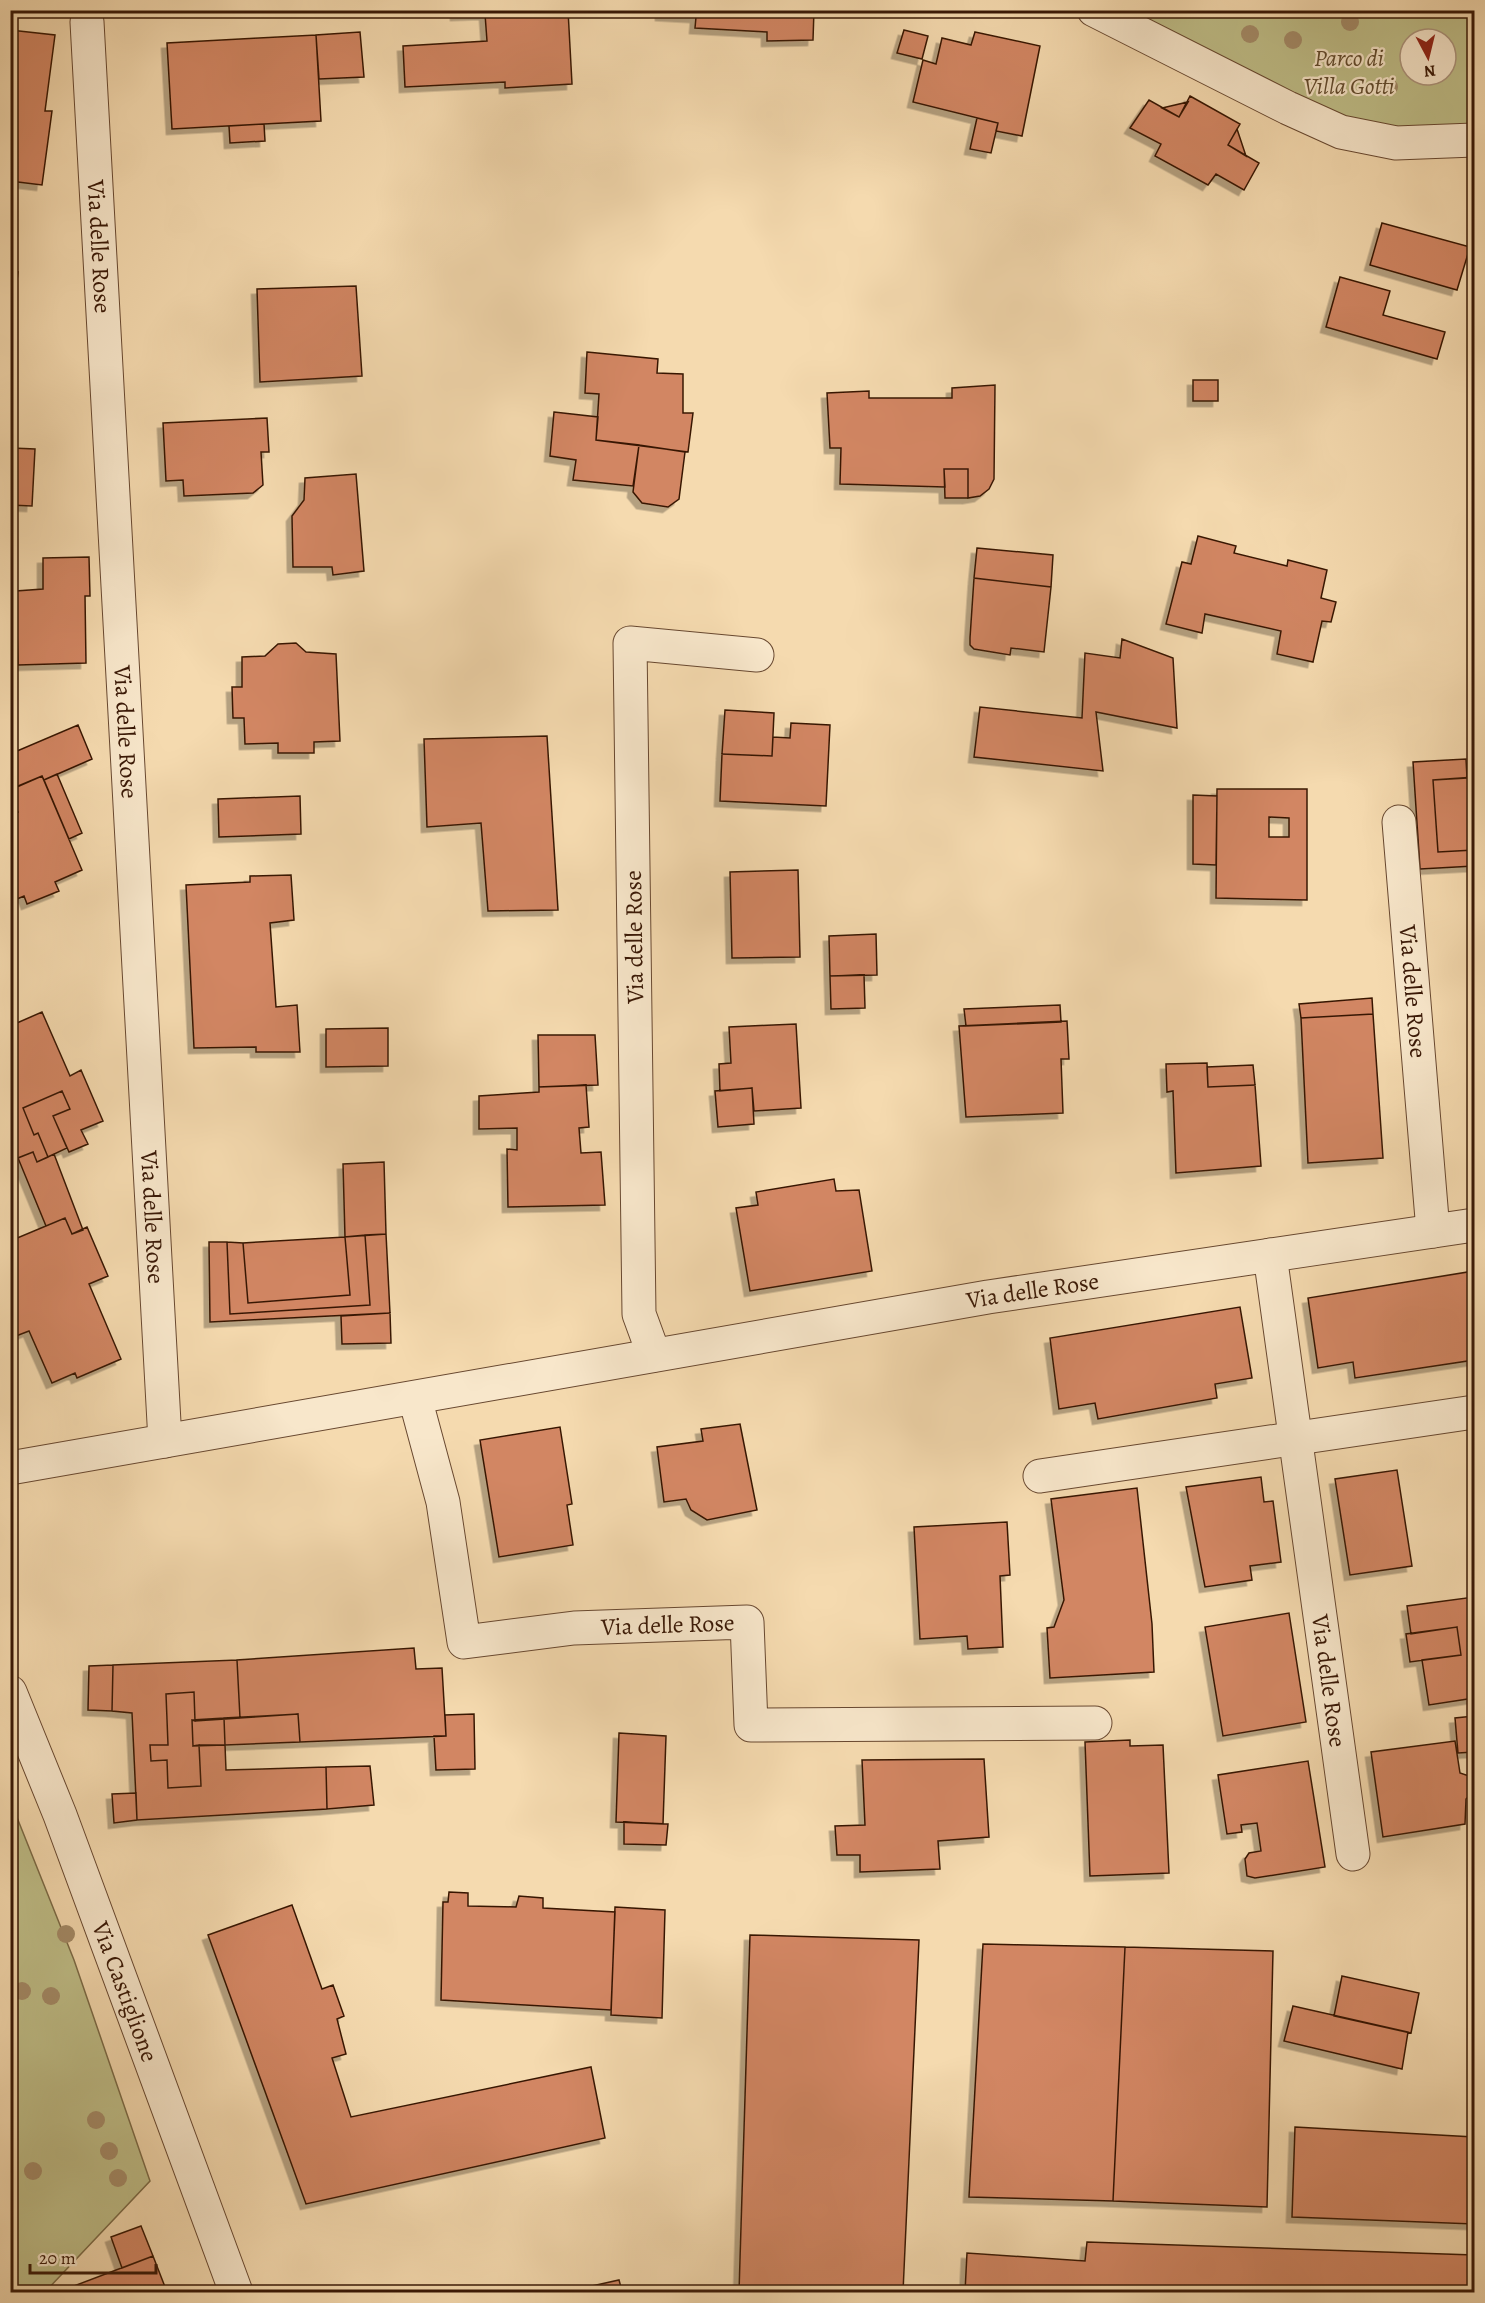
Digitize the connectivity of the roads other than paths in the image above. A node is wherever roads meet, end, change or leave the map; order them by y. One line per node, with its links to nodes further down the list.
1 (1094, 10): 3 (street)
2 (87, 22): 13 (street, Via delle Rose)
3 (1474, 141)
4 (757, 655): 9 (street, Via delle Rose)
5 (1399, 822): 7 (street, Via delle Rose)
6 (1474, 1225): 7 (street, Via delle Rose)
7 (1432, 1231): 8 (street, Via delle Rose)
8 (1270, 1255): 9 (street, Via delle Rose); 12 (street, Via delle Rose)
9 (654, 1355): 10 (street, Via delle Rose)
10 (415, 1398): 13 (street, Via delle Rose); 17 (street, Via delle Rose)
11 (1474, 1412): 12 (street)
12 (1296, 1438): 15 (street); 18 (street, Via delle Rose)
13 (165, 1441): 14 (street, Via delle Rose)
14 (10, 1468)
15 (1040, 1476)
16 (10, 1692): 19 (street, Via Castiglione)
17 (1095, 1723)
18 (1353, 1854)
19 (236, 2292)

